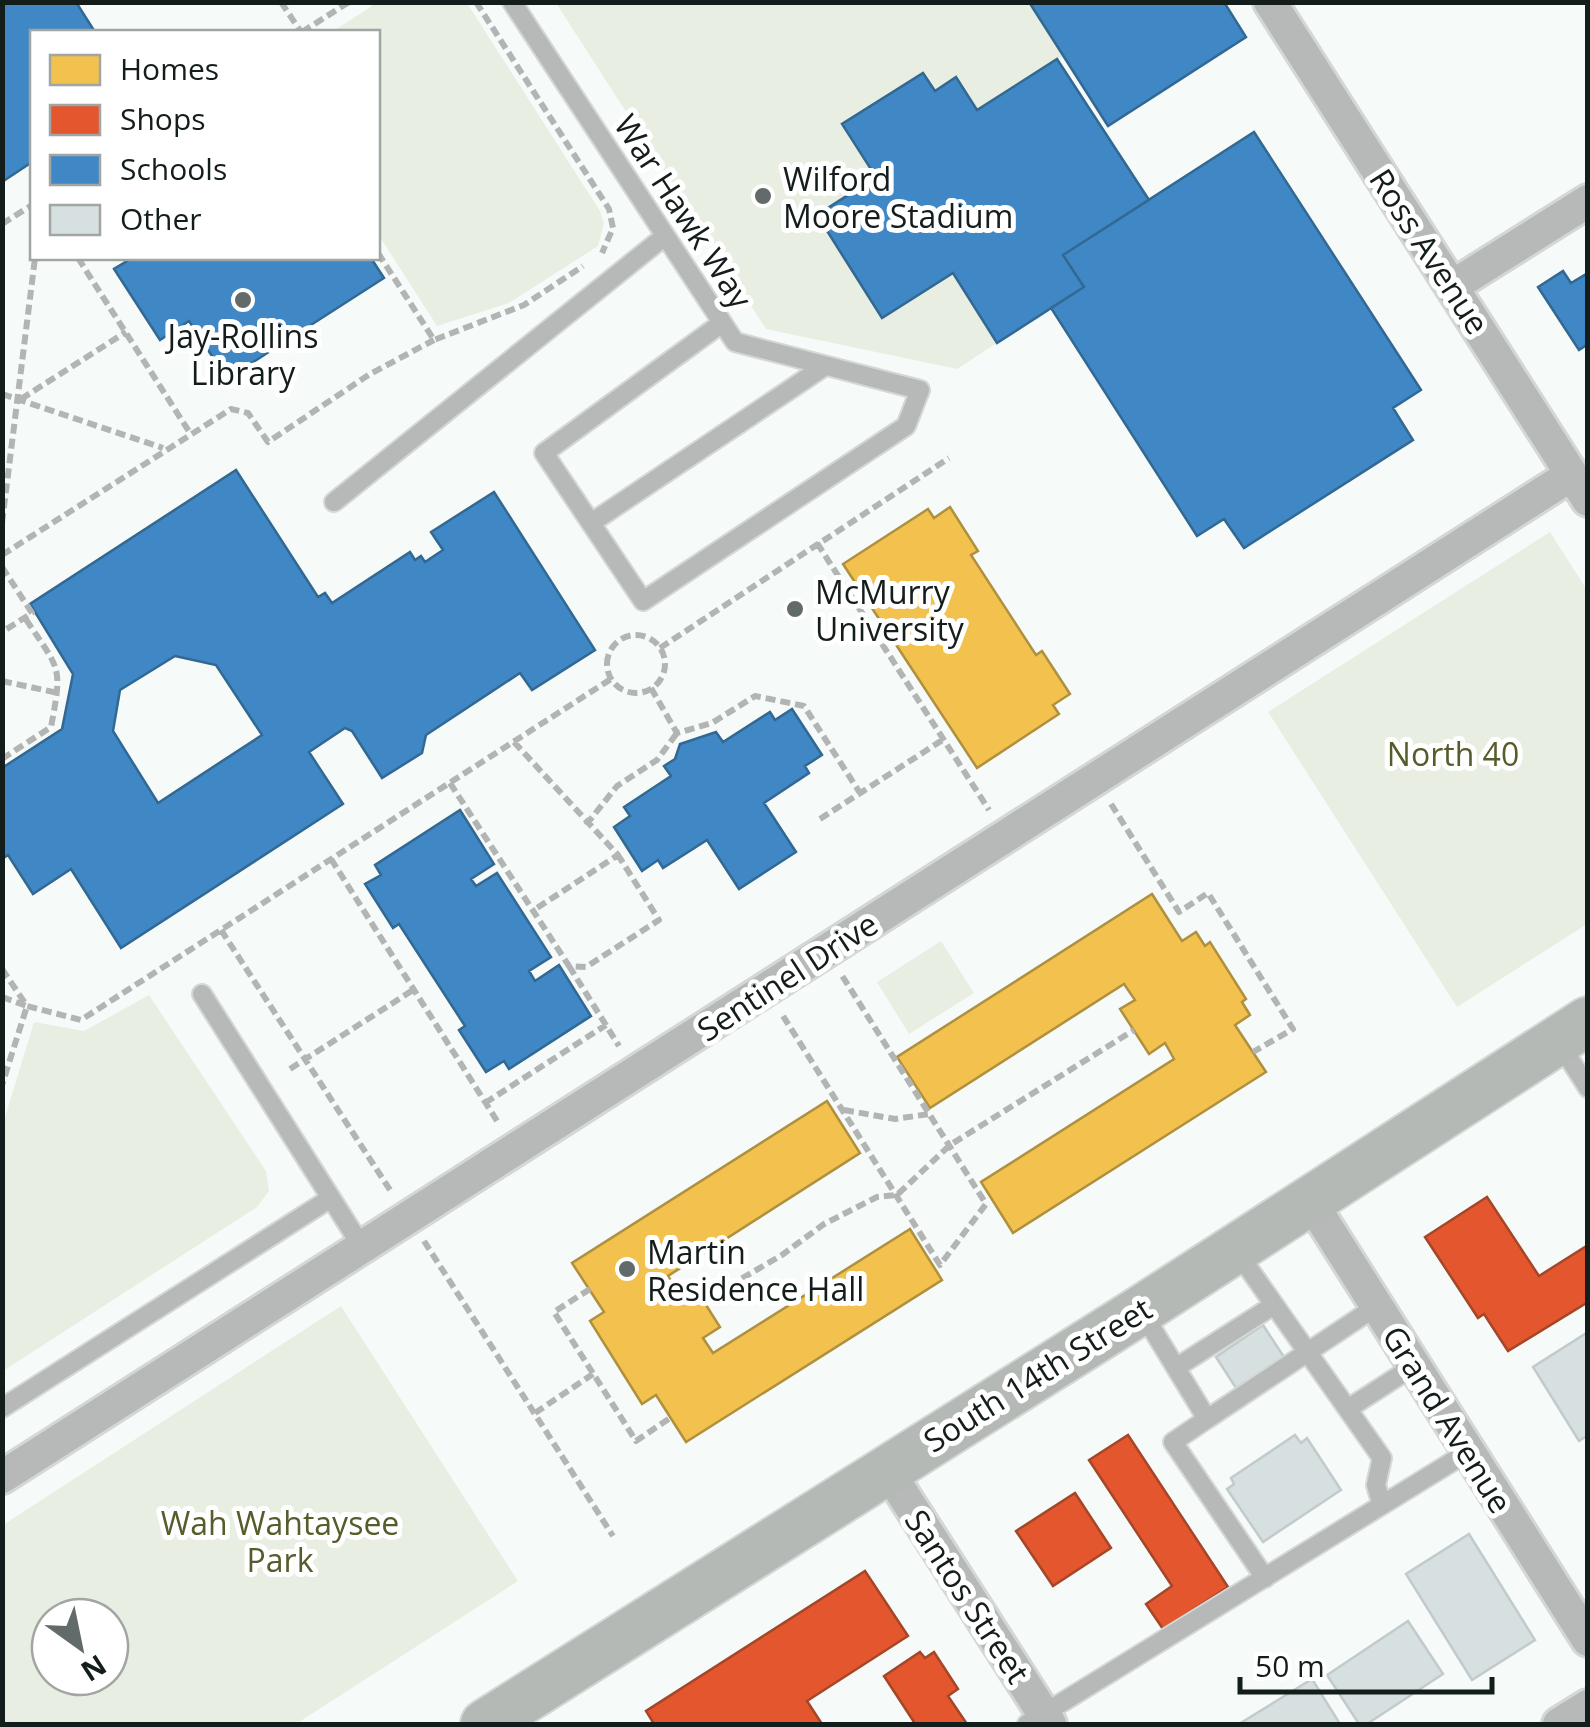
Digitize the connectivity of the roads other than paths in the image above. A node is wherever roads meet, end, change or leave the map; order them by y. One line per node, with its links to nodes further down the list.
1 (512, 2): 4 (lane, War Hawk Way)
2 (1270, 2): 5 (street, Ross Avenue)
3 (1588, 202): 5 (street)
4 (665, 236): 6 (lane, War Hawk Way); 9 (lane)
5 (1453, 286): 8 (street, Ross Avenue)
6 (722, 323): 7 (lane, War Hawk Way); 10 (lane)
7 (825, 366): 10 (lane); 10 (lane, War Hawk Way)
8 (1580, 487): 16 (street, Sentinel Drive)
9 (334, 502)
10 (590, 523)
11 (202, 994): 14 (lane)
12 (1572, 1030): 13 (lane); 15 (main road, South 14th Street)
13 (1588, 1088)
14 (331, 1198): 16 (lane); 24 (lane)
15 (1308, 1199): 17 (main road, South 14th Street); 19 (street, Grand Avenue)
16 (362, 1247): 29 (street, Sentinel Drive)
17 (1234, 1249): 18 (lane); 20 (main road, South 14th Street)
18 (1274, 1304): 21 (lane); 23 (lane)
19 (1376, 1306): 21 (lane); 22 (street, Grand Avenue)
20 (1141, 1310): 23 (lane); 28 (main road, South 14th Street)
21 (1307, 1353): 25 (lane); 26 (lane)
22 (1414, 1366): 25 (lane); 27 (street, Grand Avenue)
23 (1177, 1367): 26 (lane)
24 (2, 1408)
25 (1349, 1408): 30 (lane)
26 (1207, 1419): 31 (lane)
27 (1468, 1452): 30 (lane); 32 (street, Grand Avenue)
28 (886, 1468): 34 (street, Santos Street); 35 (main road, South 14th Street)
29 (2, 1477)
30 (1382, 1506): 31 (lane)
31 (1265, 1578): 34 (lane)
32 (1588, 1640)
33 (1588, 1706): 36 (street)
34 (1040, 1721)
35 (485, 1724)
36 (1559, 1724)

